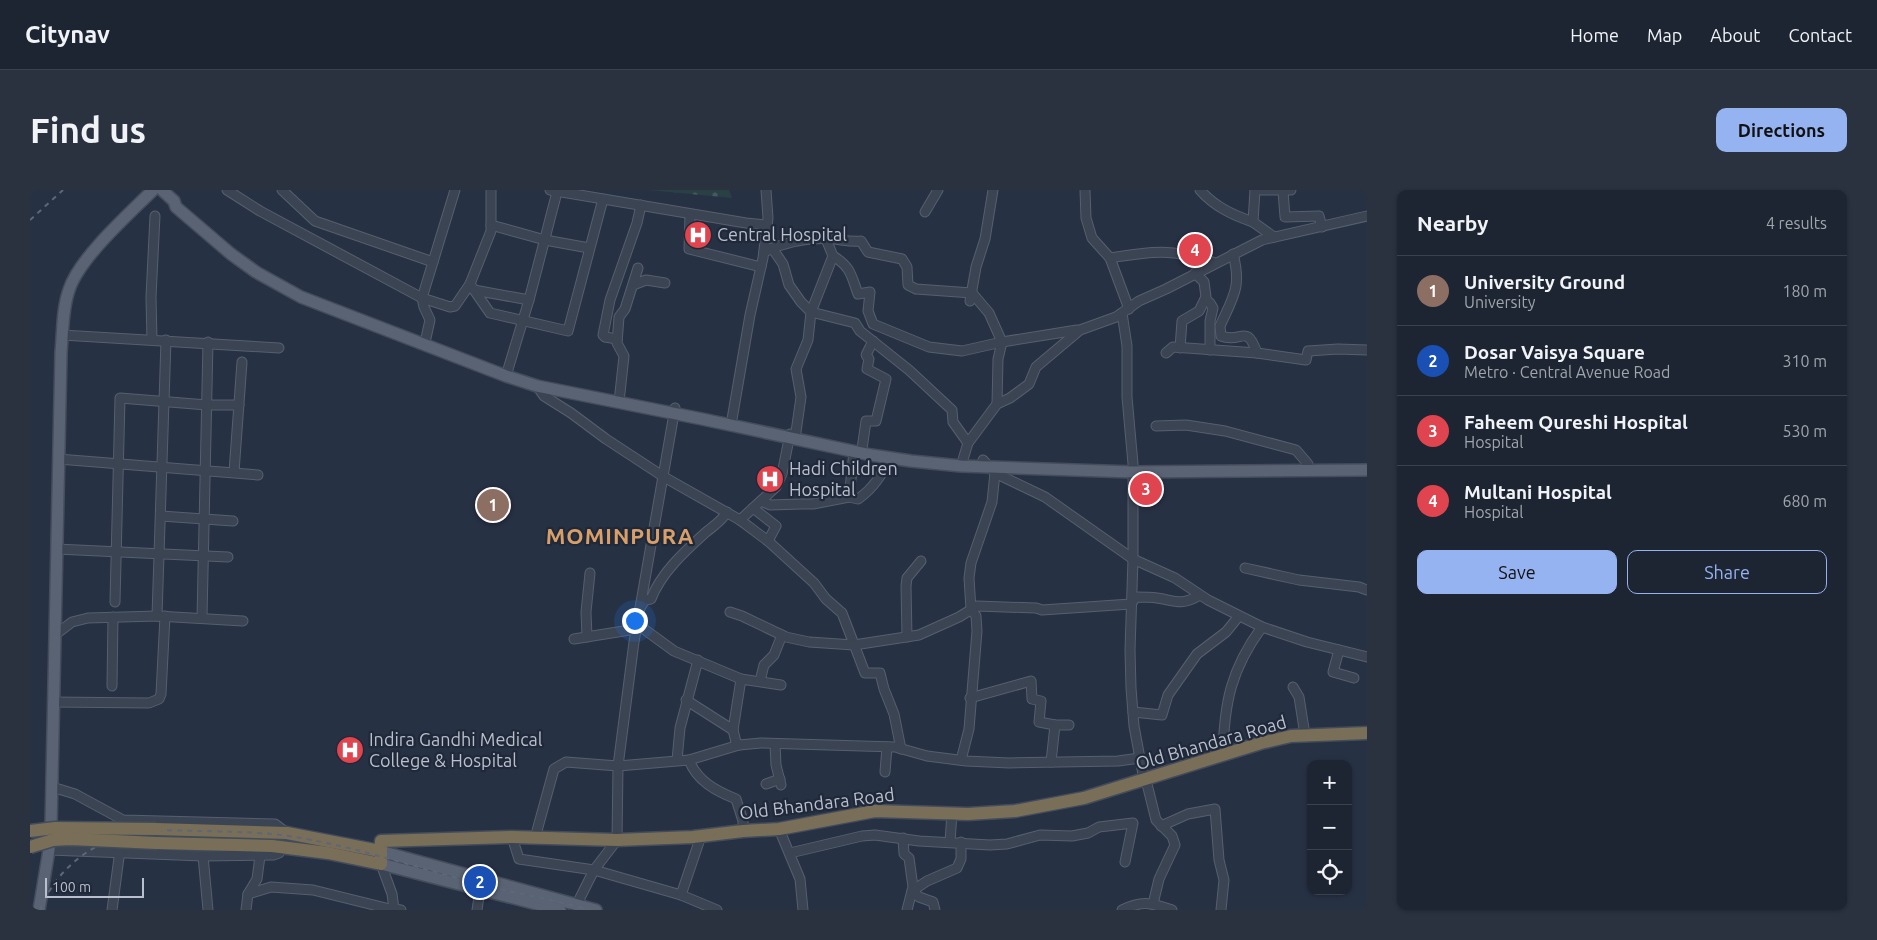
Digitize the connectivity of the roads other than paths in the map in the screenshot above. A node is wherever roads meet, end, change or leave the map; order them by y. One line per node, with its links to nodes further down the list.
1 (153, 190): 50 (main road)
2 (162, 190): 48 (main road)
3 (227, 190): 42 (street)
4 (282, 190): 33 (street)
5 (455, 190): 33 (street)
6 (491, 190): 22 (street)
7 (766, 190): 23 (street)
8 (938, 190): 17 (street)
9 (993, 190): 41 (street)
10 (1085, 190): 32 (street)
11 (1200, 190): 21 (street)
12 (1255, 190): 14 (street); 21 (street)
13 (553, 191): 15 (street); 27 (street)
14 (1287, 191): 24 (street)
15 (603, 199): 16 (street); 28 (street)
16 (641, 205): 18 (street); 52 (street)
17 (925, 212)
18 (690, 214): 23 (street); 35 (street)
19 (155, 216): 53 (street)
20 (1367, 216): 24 (street)
21 (1253, 222): 25 (street)
22 (491, 225): 27 (street); 40 (street)
23 (767, 225): 29 (street)
24 (1322, 227): 25 (street)
25 (1274, 237): 30 (street)
26 (826, 239): 29 (street); 31 (street); 41 (street)
27 (545, 240): 28 (street); 44 (street)
28 (589, 248): 47 (street)
29 (768, 250): 35 (street); 46 (street)
30 (1233, 254): 34 (street); 63 (street)
31 (833, 256): 46 (street); 57 (street)
32 (1110, 258): 34 (street); 45 (street)
33 (434, 262): 42 (street)
34 (1215, 263): 37 (street)
35 (761, 267): 73 (street)
36 (638, 268): 39 (street)
37 (1195, 273): 43 (street); 45 (street)
38 (665, 283): 39 (street)
39 (633, 285): 52 (street)
40 (472, 287): 42 (street); 44 (street); 47 (street)
41 (971, 297): 57 (street)
42 (422, 298): 51 (street)
43 (1205, 299): 59 (street); 60 (street)
44 (529, 300): 47 (street)
45 (1126, 311): 49 (street); 86 (street)
46 (812, 312): 56 (street); 75 (street)
47 (524, 321): 65 (street)
48 (390, 328): 51 (main road); 65 (main road)
49 (1080, 330): 57 (street); 69 (street)
50 (62, 335): 53 (street); 79 (main road)
51 (426, 338): 65 (main road)
52 (617, 339): 67 (street)
53 (152, 340): 54 (street)
54 (166, 340): 55 (street); 68 (street)
55 (208, 342): 58 (street); 70 (street)
56 (873, 342): 76 (street); 77 (street)
57 (1002, 342): 69 (street)
58 (280, 348)
59 (1180, 348): 60 (street); 62 (street)
60 (1210, 350): 63 (street)
61 (1367, 350): 63 (street)
62 (1166, 353)
63 (1257, 353)
64 (242, 362): 71 (street)
65 (508, 374): 66 (main road); 67 (main road)
66 (537, 386): 67 (main road); 91 (street)
67 (620, 400): 72 (main road)
68 (164, 402): 70 (street); 81 (street); 85 (street)
69 (997, 404): 76 (street)
70 (208, 405): 71 (street); 88 (street)
71 (239, 405): 89 (street)
72 (675, 410): 73 (main road); 91 (street)
73 (732, 423): 75 (main road)
74 (1156, 426): 82 (street)
75 (792, 437): 77 (main road); 93 (street)
76 (968, 443): 80 (street)
77 (858, 450): 78 (main road); 80 (main road); 92 (street)
78 (890, 458): 80 (main road); 92 (street)
79 (58, 459): 81 (street); 101 (main road)
80 (962, 463): 84 (main road)
81 (119, 464): 85 (street); 102 (street)
82 (1308, 464): 83 (main road); 86 (main road)
83 (1367, 464)
84 (989, 467): 86 (main road); 106 (street); 115 (street)
85 (162, 468): 88 (street); 96 (street)
86 (1133, 468): 87 (main road); 106 (street)
87 (1367, 470)
88 (205, 471): 89 (street); 97 (street)
89 (234, 472): 90 (street)
90 (258, 475)
91 (664, 477): 95 (street); 114 (street)
92 (849, 497): 93 (street)
93 (761, 501): 94 (street)
94 (753, 508): 99 (street); 100 (street)
95 (727, 512): 99 (street); 114 (street)
96 (161, 516): 97 (street); 103 (street)
97 (204, 519): 98 (street); 104 (street)
98 (233, 520)
99 (740, 520): 100 (street)
100 (768, 541): 129 (street)
101 (56, 549): 102 (street); 124 (main road)
102 (116, 552): 103 (street); 112 (street)
103 (160, 554): 104 (street); 117 (street)
104 (204, 556): 105 (street); 120 (street)
105 (228, 557)
106 (1133, 559): 111 (street); 113 (street)
107 (921, 561): 127 (street)
108 (1245, 568): 110 (street)
109 (590, 573): 126 (street)
110 (1367, 590)
111 (1200, 594): 113 (street); 118 (street)
112 (115, 602)
113 (1132, 604): 115 (street); 142 (street)
114 (640, 608): 122 (street)
115 (971, 609): 127 (street); 139 (street)
116 (730, 612): 125 (street)
117 (161, 616): 119 (street); 120 (street); 141 (street)
118 (1239, 616): 123 (street); 142 (street)
119 (114, 617): 124 (street); 137 (street)
120 (202, 618): 121 (street)
121 (243, 621)
122 (637, 626): 126 (street); 132 (street); 158 (street)
123 (1262, 627): 130 (street); 152 (street)
124 (55, 635): 141 (main road)
125 (782, 635): 129 (street); 135 (street)
126 (587, 637): 128 (street)
127 (907, 637): 129 (street)
128 (574, 639)
129 (854, 645): 151 (street)
130 (1339, 650): 131 (street); 133 (street)
131 (1367, 657)
132 (698, 660): 134 (street); 140 (street)
133 (1354, 678)
134 (742, 679): 135 (street); 145 (street)
135 (760, 681): 136 (street)
136 (781, 685)
137 (112, 686)
138 (1293, 687): 147 (street)
139 (970, 698): 143 (street); 156 (street)
140 (686, 700): 145 (street); 154 (street)
141 (53, 702): 162 (main road)
142 (1133, 712): 153 (street)
143 (1055, 725): 144 (street); 157 (street)
144 (1068, 725)
145 (733, 730): 149 (street)
146 (1367, 733): 147 (highway, Old Bhandara Road)
147 (1305, 735): 152 (highway, Old Bhandara Road)
148 (775, 744): 149 (street); 150 (street); 161 (street)
149 (739, 745): 155 (street)
150 (887, 747): 151 (street); 159 (street)
151 (901, 749): 156 (street)
152 (1223, 755): 160 (highway, Old Bhandara Road)
153 (1140, 758): 157 (street); 160 (street)
154 (677, 760): 155 (street); 158 (street)
155 (688, 760): 168 (street)
156 (961, 760): 157 (street)
157 (1051, 762)
158 (618, 766): 172 (street); 174 (street)
159 (885, 772)
160 (1145, 780): 163 (highway, Old Bhandara Road); 165 (street)
161 (766, 784)
162 (52, 787): 164 (street); 180 (main road)
163 (952, 813): 166 (highway, Old Bhandara Road); 175 (street)
164 (123, 820): 169 (street); 182 (street)
165 (1161, 826): 192 (street); 208 (street)
166 (780, 829): 168 (highway, Old Bhandara Road); 181 (street)
167 (30, 831): 169 (highway, Old Bhandara Road, bridge)
168 (744, 831): 170 (highway, Old Bhandara Road)
169 (282, 833): 177 (highway, Old Bhandara Road)
170 (700, 836): 174 (highway, Old Bhandara Road); 191 (street)
171 (512, 837): 172 (highway, Old Bhandara Road); 177 (highway, Old Bhandara Road); 187 (street)
172 (535, 838): 174 (highway, Old Bhandara Road)
173 (903, 838): 175 (street); 181 (street); 189 (street)
174 (617, 840): 187 (street)
175 (950, 842): 176 (street)
176 (962, 842): 185 (street); 189 (street)
177 (380, 846): 186 (highway); 193 (main road)
178 (30, 847): 179 (highway, bridge)
179 (278, 847): 184 (street); 186 (highway)
180 (49, 850): 182 (street); 194 (main road)
181 (790, 853): 203 (street)
182 (119, 854): 183 (street); 195 (street)
183 (203, 856): 184 (street); 196 (street)
184 (260, 856): 190 (street)
185 (1125, 862)
186 (381, 864): 188 (main road); 198 (street)
187 (594, 870): 191 (street); 193 (street)
188 (480, 890): 199 (street); 200 (main road)
189 (912, 891): 204 (street); 205 (street)
190 (248, 894): 197 (street); 198 (street)
191 (682, 895): 202 (street)
192 (1153, 904): 206 (street); 207 (street)
193 (575, 907): 201 (main road)
194 (38, 910)
195 (112, 910)
196 (208, 910)
197 (246, 910)
198 (396, 910)
199 (477, 910)
200 (560, 910)
201 (596, 910)
202 (717, 910)
203 (803, 910)
204 (908, 910)
205 (935, 910)
206 (1122, 910)
207 (1172, 910)
208 (1221, 910)

